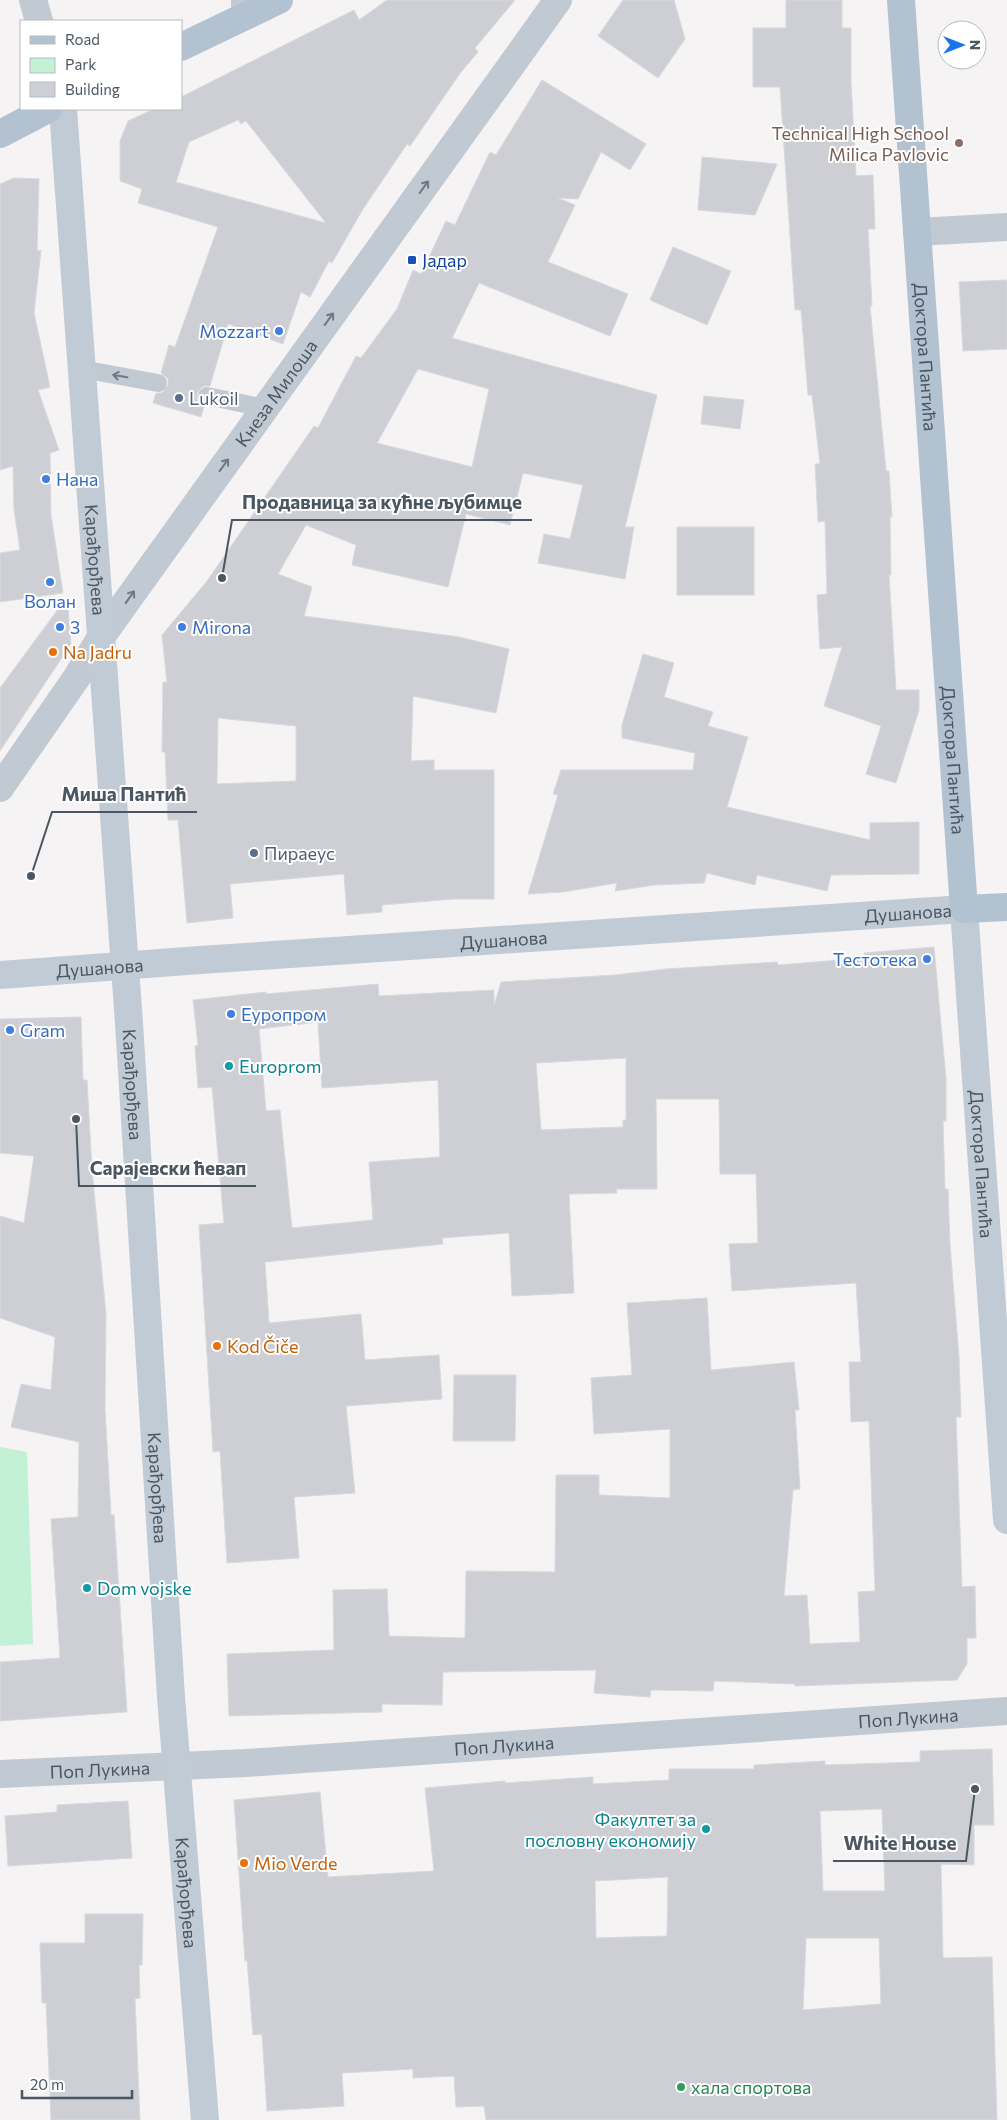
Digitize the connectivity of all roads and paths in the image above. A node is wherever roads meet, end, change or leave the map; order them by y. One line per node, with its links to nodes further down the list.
1 (33, 0): 6 (street)
2 (279, 0): 5 (main road)
3 (558, 0): 16 (street, Кнеза Милоша, one-way to 3)
4 (900, 0): 12 (main road, Доктора Пантића)
5 (240, 10): 7 (main road)
6 (39, 20)
7 (182, 46)
8 (46, 110): 10 (main road)
9 (63, 110): 13 (street, Карађорђева)
10 (0, 134)
11 (1007, 227): 12 (street)
12 (917, 232): 20 (main road, Доктора Пантића)
13 (82, 369): 14 (lane, one-way to 13); 17 (street, Карађорђева)
14 (158, 383)
15 (207, 396): 16 (lane)
16 (264, 408): 17 (street, Кнеза Милоша, one-way to 16)
17 (101, 637): 18 (street, Кнеза Милоша); 21 (street, Карађорђева)
18 (0, 788)
19 (1007, 907): 20 (main road, Душанова)
20 (964, 910): 21 (street, Душанова); 23 (street, Доктора Пантића)
21 (125, 965): 22 (street, Душанова); 25 (street, Карађорђева)
22 (0, 976)
23 (1007, 1520)
24 (1007, 1711): 25 (street, Поп Лукина)
25 (176, 1766): 26 (street, Поп Лукина); 27 (street, Карађорђева)
26 (0, 1774)
27 (205, 2120)

